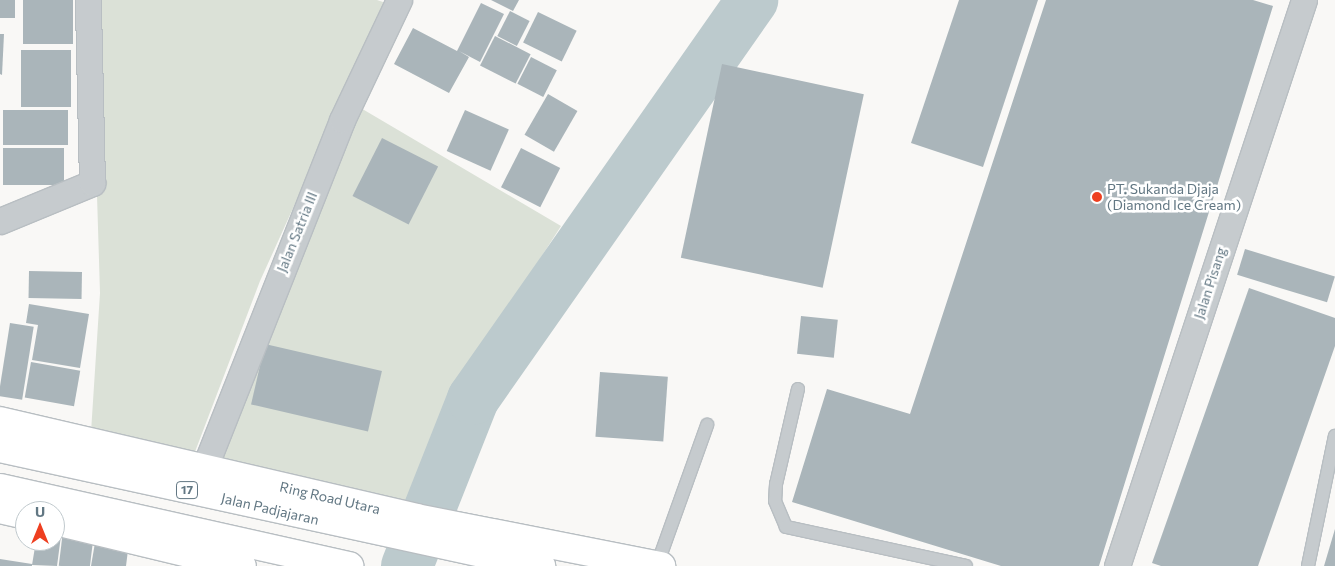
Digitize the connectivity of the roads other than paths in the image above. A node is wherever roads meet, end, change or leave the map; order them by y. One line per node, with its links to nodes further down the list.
1 (88, 0): 4 (street)
2 (399, 0): 10 (street, Jalan Satria III)
3 (1304, 0): 23 (street, Jalan Pisang)
4 (0, 221)
5 (798, 389): 22 (lane)
6 (0, 421): 10 (main road, Ring Road Utara)
7 (707, 424): 17 (lane)
8 (1335, 436): 24 (lane)
9 (0, 448): 14 (main road, Jalan Padjajaran / 17)
10 (204, 469): 14 (main road, Ring Road Utara)
11 (0, 488): 19 (main road)
12 (0, 509): 13 (main road)
13 (15, 513)
14 (376, 520): 16 (main road, Jalan Padjajaran / 17)
15 (65, 524): 18 (main road)
16 (486, 544): 17 (main road); 20 (main road, Jalan Padjajaran / 17)
17 (657, 565): 21 (main road)
18 (242, 566)
19 (349, 566)
20 (541, 566)
21 (662, 566)
22 (966, 566)
23 (1117, 566)
24 (1308, 566)

